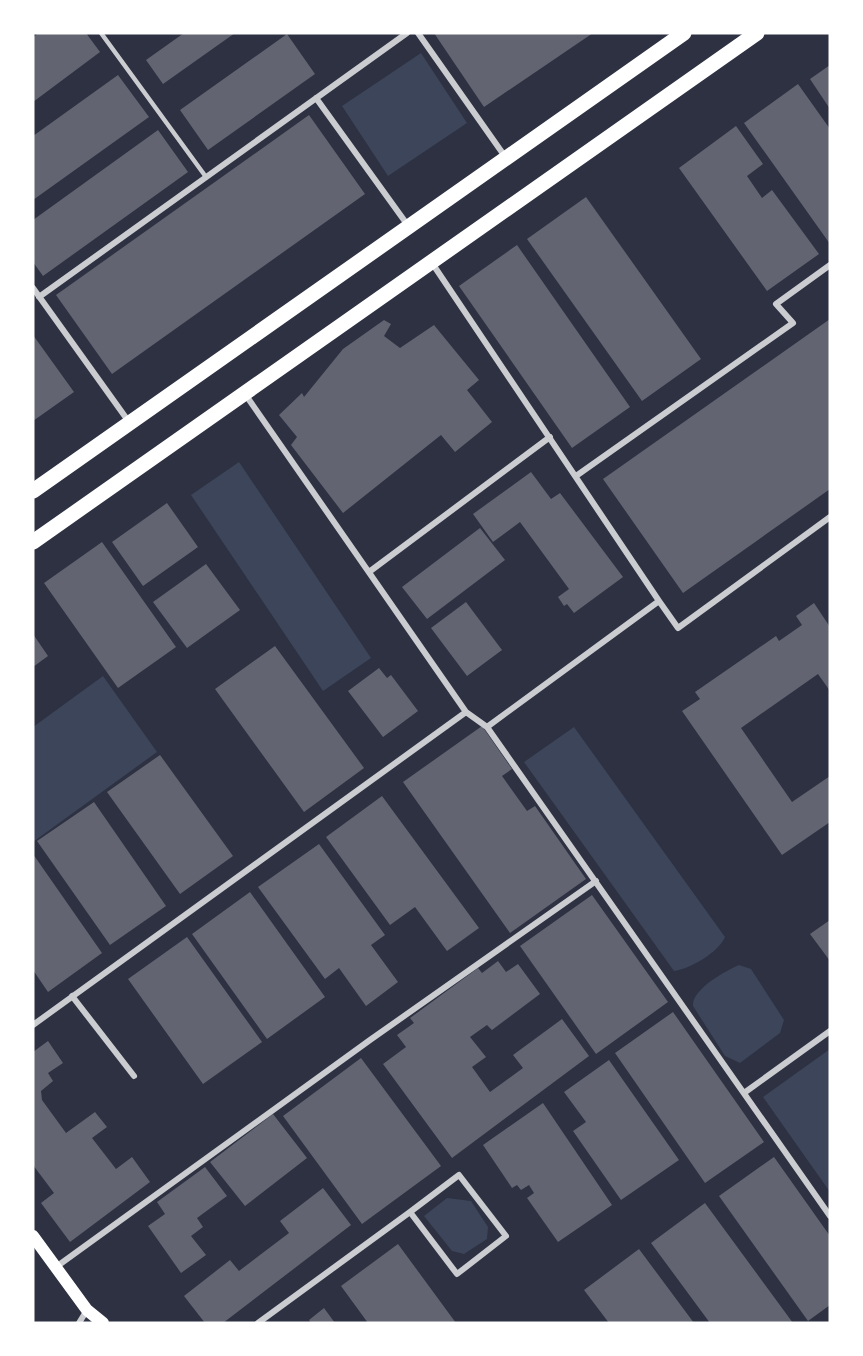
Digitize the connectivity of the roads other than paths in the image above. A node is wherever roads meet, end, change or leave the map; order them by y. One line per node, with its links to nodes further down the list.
1 (101, 33): 8 (lane)
2 (407, 33): 6 (street)
3 (418, 33): 7 (street)
4 (684, 33): 7 (main road)
5 (757, 33): 10 (main road)
6 (316, 98): 8 (street); 9 (street)
7 (506, 158): 9 (main road)
8 (206, 177): 13 (street)
9 (409, 227): 15 (main road)
10 (432, 262): 14 (main road); 16 (street)
11 (830, 265): 17 (street)
12 (33, 288): 13 (street)
13 (39, 297): 15 (street)
14 (245, 393): 20 (main road); 21 (street)
15 (130, 423): 18 (main road)
16 (550, 437): 17 (street); 21 (street)
17 (576, 476): 22 (street)
18 (33, 491)
19 (830, 517): 22 (street)
20 (33, 542)
21 (369, 572): 23 (street)
22 (659, 601): 24 (street)
23 (466, 712): 24 (street); 26 (street)
24 (487, 727): 25 (street)
25 (596, 881): 30 (street); 34 (street)
26 (72, 996): 27 (street); 29 (street)
27 (33, 1025)
28 (830, 1031): 30 (street)
29 (134, 1076)
30 (744, 1093): 32 (street)
31 (410, 1212): 31 (street); 38 (street)
32 (830, 1216)
33 (33, 1236): 34 (main road)
34 (55, 1268): 35 (main road)
35 (87, 1310): 36 (street); 37 (main road)
36 (79, 1323)
37 (103, 1323)
38 (258, 1323)

